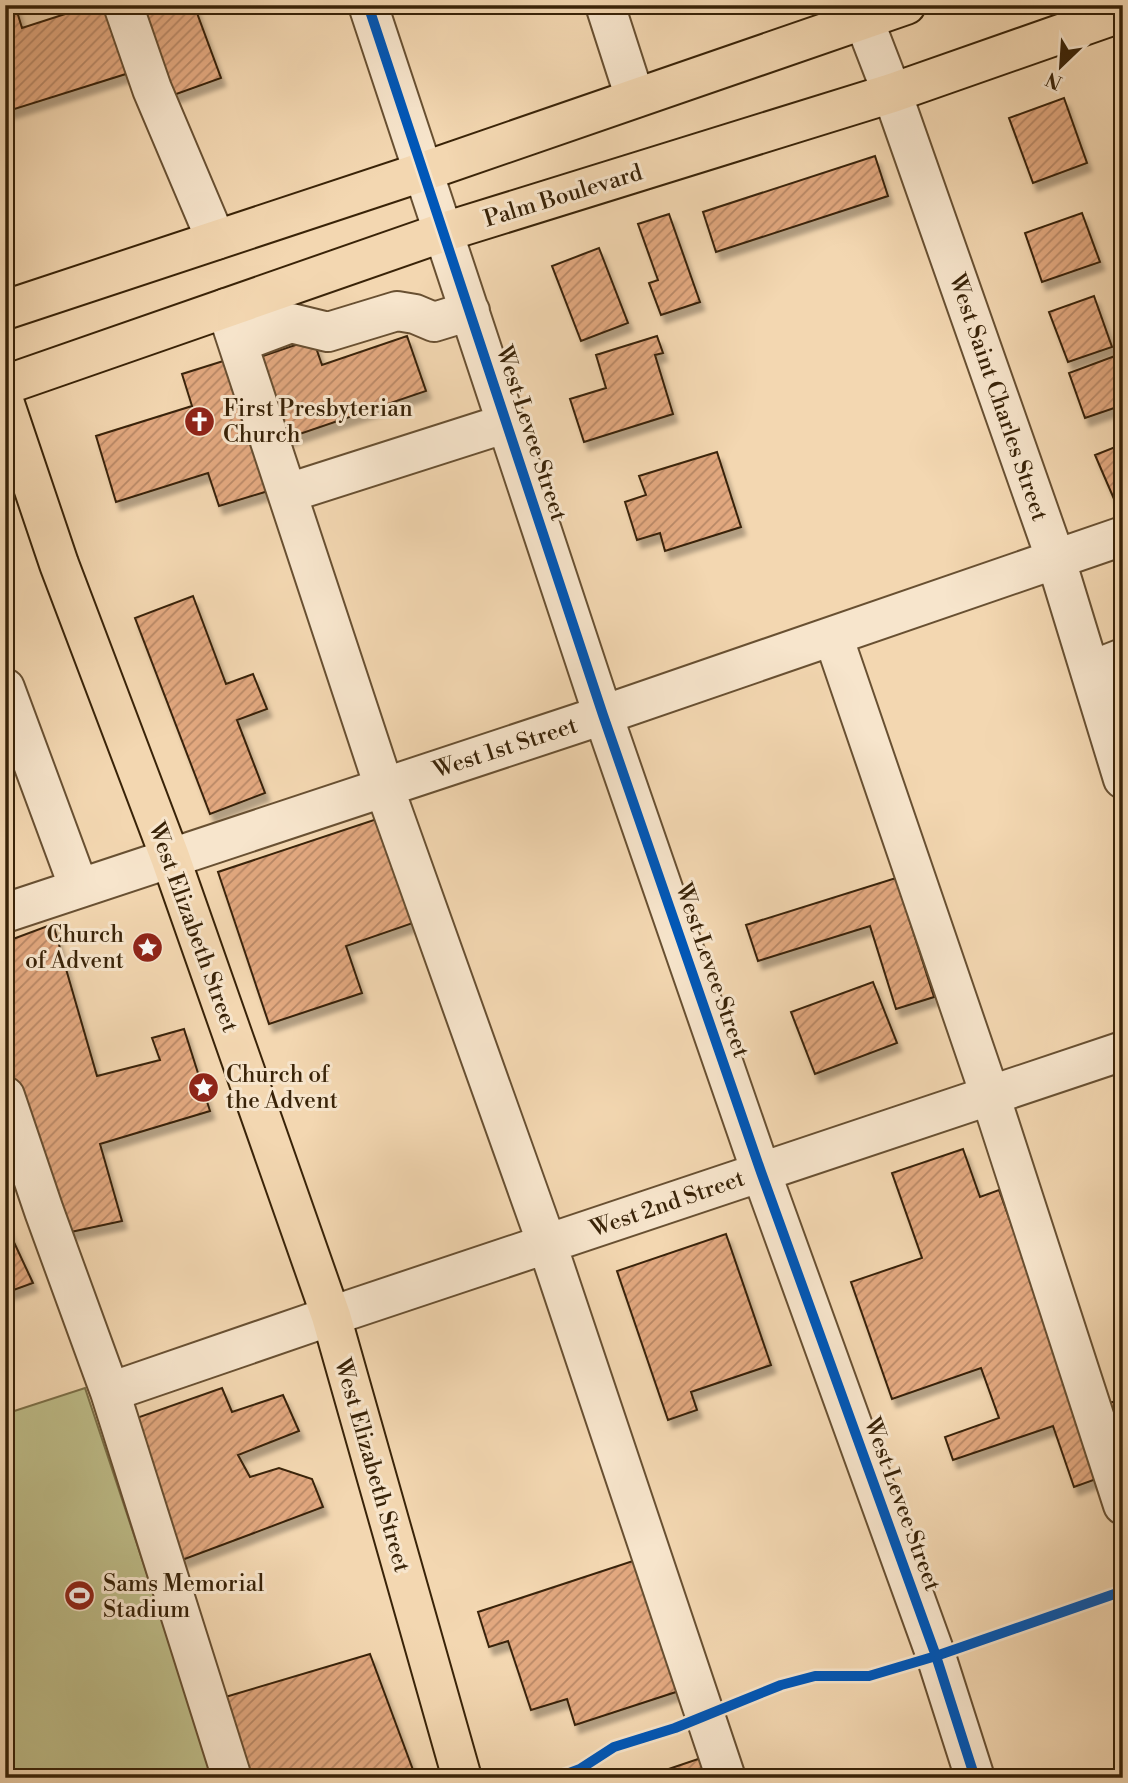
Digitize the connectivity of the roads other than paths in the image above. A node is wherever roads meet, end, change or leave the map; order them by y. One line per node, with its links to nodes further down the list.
1 (123, 5): 11 (street)
2 (368, 5): 9 (street, West Levee Street)
3 (605, 5): 8 (street)
4 (906, 5): 6 (main road)
5 (1123, 12): 7 (main road, Palm Boulevard)
6 (860, 13): 7 (street, West Saint Charles Street); 8 (main road)
7 (892, 93): 10 (main road, Palm Boulevard); 20 (street, West Saint Charles Street)
8 (635, 98): 9 (main road)
9 (422, 172): 10 (street, West Levee Street); 11 (main road)
10 (444, 232): 13 (street, West Levee Street); 14 (main road, Palm Boulevard)
11 (216, 240): 12 (main road)
12 (5, 310)
13 (470, 311): 14 (street); 17 (street, West Levee Street)
14 (232, 326): 15 (main road, Palm Boulevard); 18 (street)
15 (5, 385)
16 (5, 404): 27 (main road, West Elizabeth Street)
17 (507, 424): 18 (street); 24 (street, West Levee Street)
18 (288, 493): 26 (street)
19 (1123, 536): 20 (street, West 1st Street)
20 (1056, 560): 21 (street, West 1st Street); 22 (street, West Saint Charles Street)
21 (833, 636): 24 (street, West 1st Street); 31 (street)
22 (1107, 665): 25 (street, West Saint Charles Street)
23 (5, 688): 28 (street)
24 (603, 715): 26 (street, West 1st Street); 33 (street, West Levee Street)
25 (1123, 779)
26 (384, 787): 27 (street, West 1st Street); 34 (street)
27 (170, 857): 28 (street, West 1st Street); 35 (main road, West Elizabeth Street)
28 (79, 888): 29 (street, West 1st Street)
29 (5, 913)
30 (1123, 1051): 31 (street, West 2nd Street)
31 (990, 1095): 33 (street, West 2nd Street); 37 (street)
32 (5, 1097): 36 (street)
33 (761, 1172): 34 (street, West 2nd Street); 41 (street, West Levee Street)
34 (547, 1244): 35 (street, West 2nd Street); 40 (street)
35 (331, 1316): 36 (street, West 2nd Street); 39 (main road, West Elizabeth Street)
36 (110, 1392): 38 (street)
37 (1123, 1504)
38 (232, 1778)
39 (462, 1778)
40 (726, 1778)
41 (975, 1778)

